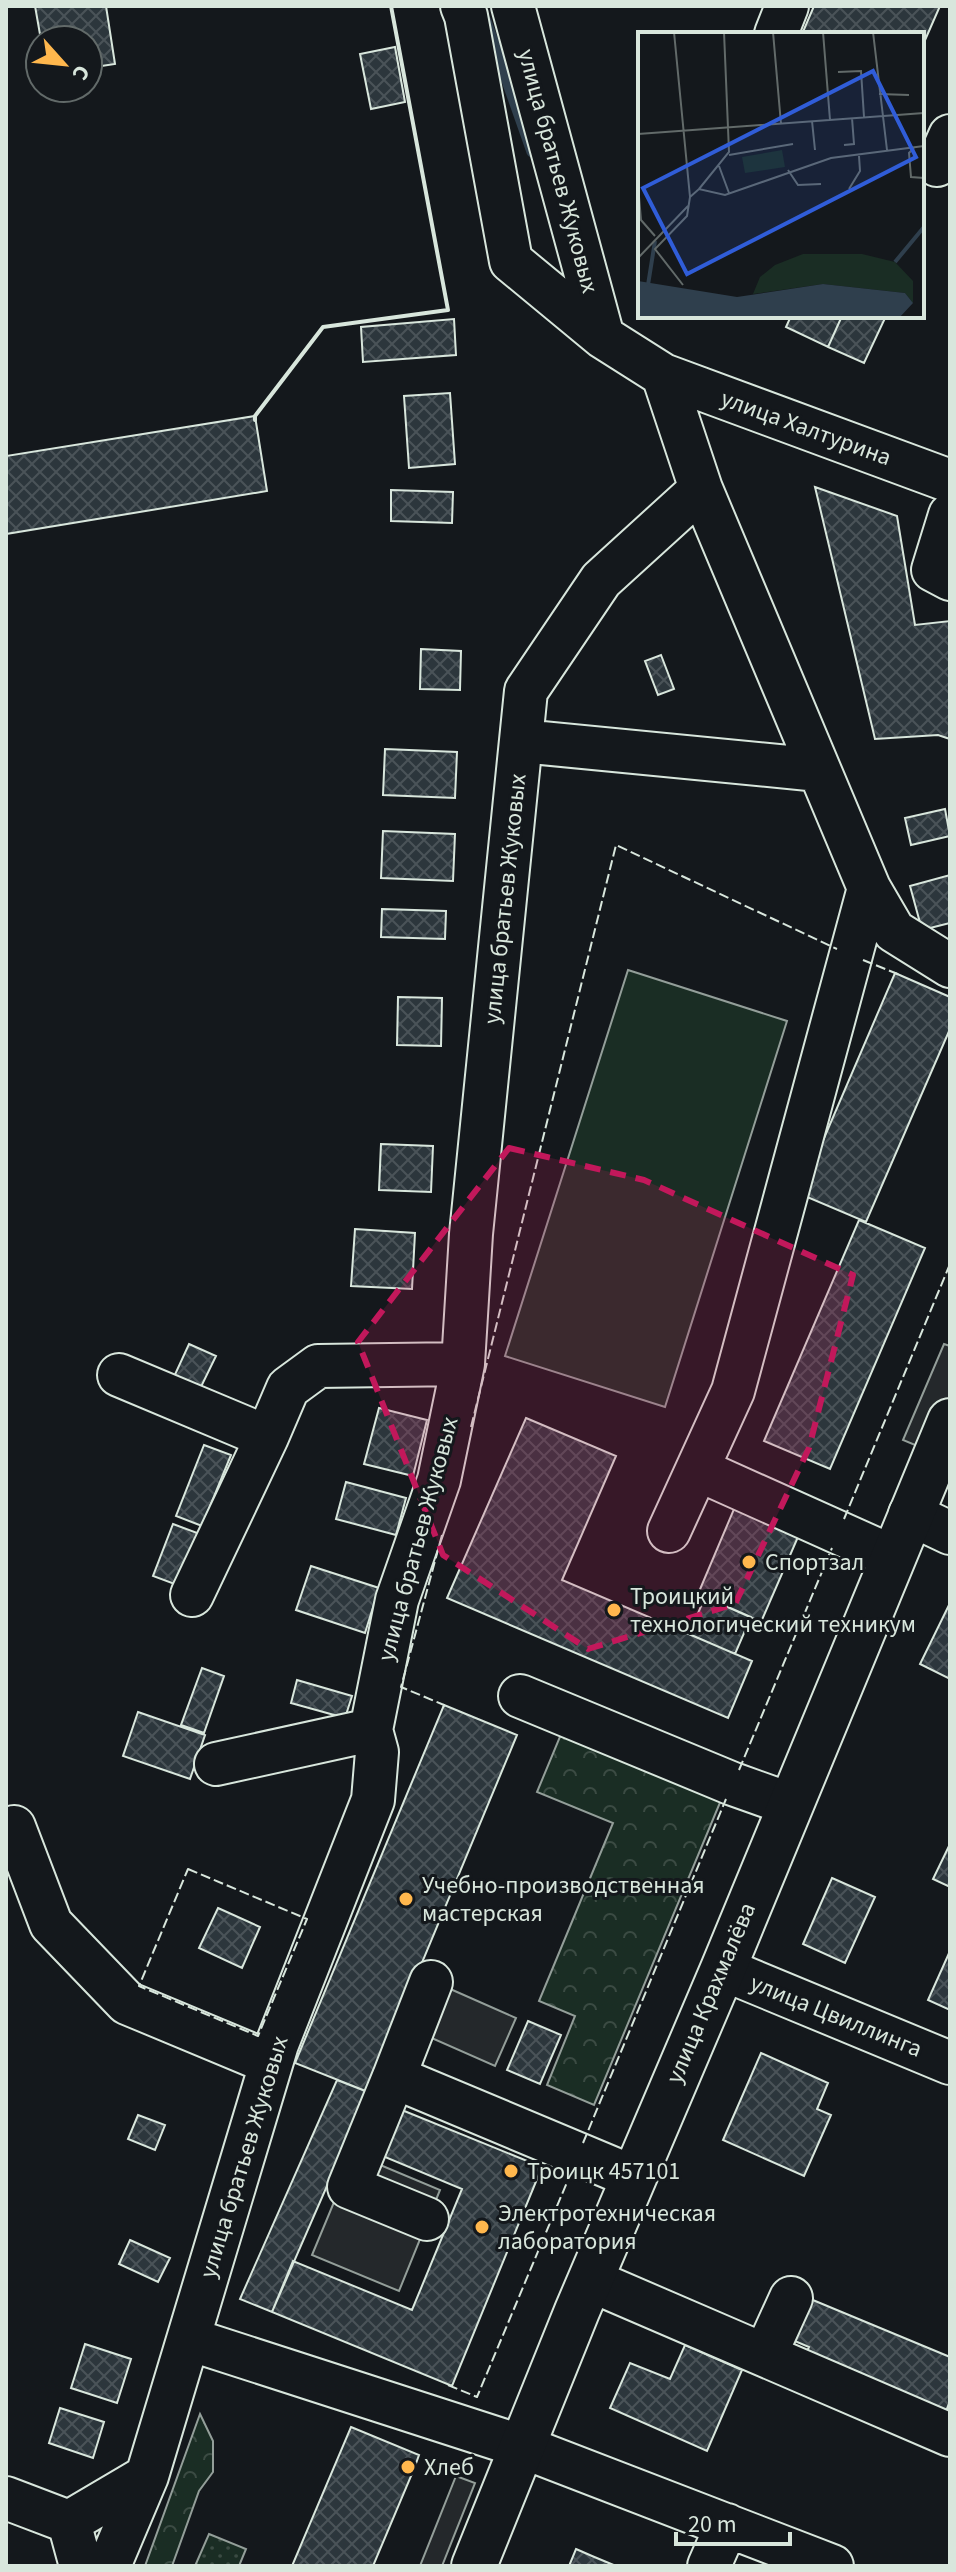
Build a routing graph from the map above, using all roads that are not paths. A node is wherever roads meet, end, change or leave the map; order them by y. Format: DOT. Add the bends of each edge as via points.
graph roads {
  1 [pos="462,6"];
  2 [pos="787,6"];
  3 [pos="515,8"];
  4 [pos="777,32"];
  5 [pos="603,337"];
  6 [pos="663,375"];
  7 [pos="950,481"];
  8 [pos="701,489"];
  9 [pos="950,515"];
  10 [pos="950,579"];
  11 [pos="521,741"];
  12 [pos="819,770"];
  13 [pos="869,888"];
  14 [pos="950,966"];
  15 [pos="463,1364"];
  16 [pos="119,1375"];
  17 [pos="950,1421"];
  18 [pos="267,1437"];
  19 [pos="699,1470"];
  20 [pos="910,1514"];
  21 [pos="669,1531"];
  22 [pos="950,1533"];
  23 [pos="893,1557"];
  24 [pos="192,1595"];
  25 [pos="520,1696"];
  26 [pos="371,1730"];
  27 [pos="216,1764"];
  28 [pos="789,1804"];
  29 [pos="14,1827"];
  30 [pos="723,1969"];
  31 [pos="431,1982"];
  32 [pos="271,2063"];
  33 [pos="950,2063"];
  34 [pos="394,2077"];
  35 [pos="633,2177"];
  36 [pos="427,2219"];
  37 [pos="590,2280"];
  38 [pos="791,2298"];
  39 [pos="189,2339"];
  40 [pos="765,2355"];
  41 [pos="950,2435"];
  42 [pos="523,2447"];
  43 [pos="147,2476"];
  44 [pos="6,2498"];
  45 [pos="69,2522"];
  46 [pos="727,2525"];
  47 [pos="81,2566"];
  48 [pos="109,2566"];
  49 [pos="474,2566"];
  50 [pos="709,2566"];
  51 [pos="832,2566"];
  1 -- 5 [label="street, улица братьев Жуковых" via="511,261"];
  2 -- 4 [label="street"];
  3 -- 5 [label="street, улица братьев Жуковых"];
  5 -- 6 [label="street, улица братьев Жуковых"];
  6 -- 7 [label="street, улица Халтурина"];
  6 -- 8 [label="street"];
  8 -- 11 [label="street, улица братьев Жуковых" via="601,580 526,691"];
  8 -- 12 [label="street"];
  9 -- 10 [label="street" via="933,570"];
  11 -- 12 [label="street"];
  11 -- 15 [label="street, улица братьев Жуковых" via="471,1234"];
  12 -- 13 [label="street"];
  13 -- 14 [label="street" via="894,931"];
  13 -- 19 [label="street" via="733,1391"];
  15 -- 18 [label="street" via="318,1366 288,1388"];
  15 -- 26 [label="street, улица братьев Жуковых" via="439,1480 397,1600"];
  16 -- 18 [label="street"];
  17 -- 20 [label="main road, улица Крахмалёва"];
  18 -- 24 [label="street"];
  19 -- 21 [label="street"];
  19 -- 23 [label="street"];
  20 -- 22 [label="street"];
  20 -- 23 [label="main road, улица Крахмалёва"];
  23 -- 28 [label="main road, улица Крахмалёва"];
  25 -- 28 [label="street"];
  26 -- 27 [label="street"];
  26 -- 32 [label="street, улица братьев Жуковых" via="377,1752 373,1800"];
  28 -- 30 [label="main road, улица Крахмалёва"];
  29 -- 32 [label="street" via="51,1924 127,2003"];
  30 -- 33 [label="street, улица Цвиллинга"];
  30 -- 35 [label="main road, улица Крахмалёва"];
  31 -- 34 [label="street"];
  32 -- 39 [label="street, улица братьев Жуковых"];
  34 -- 35 [label="street"];
  34 -- 36 [label="street" via="349,2187"];
  35 -- 37 [label="main road, улица Крахмалёва"];
  37 -- 40 [label="street"];
  37 -- 42 [label="main road, улица Крахмалёва"];
  38 -- 40 [label="street"];
  39 -- 42 [label="street"];
  39 -- 43 [label="street, улица братьев Жуковых"];
  40 -- 41 [label="street"];
  42 -- 46 [label="street"];
  42 -- 49 [label="main road, улица Крахмалёва"];
  43 -- 45 [label="street"];
  43 -- 48 [label="street, улица братьев Жуковых"];
  44 -- 45 [label="street"];
  45 -- 47 [label="street"];
  46 -- 50 [label="street"];
  46 -- 51 [label="street"];
}
